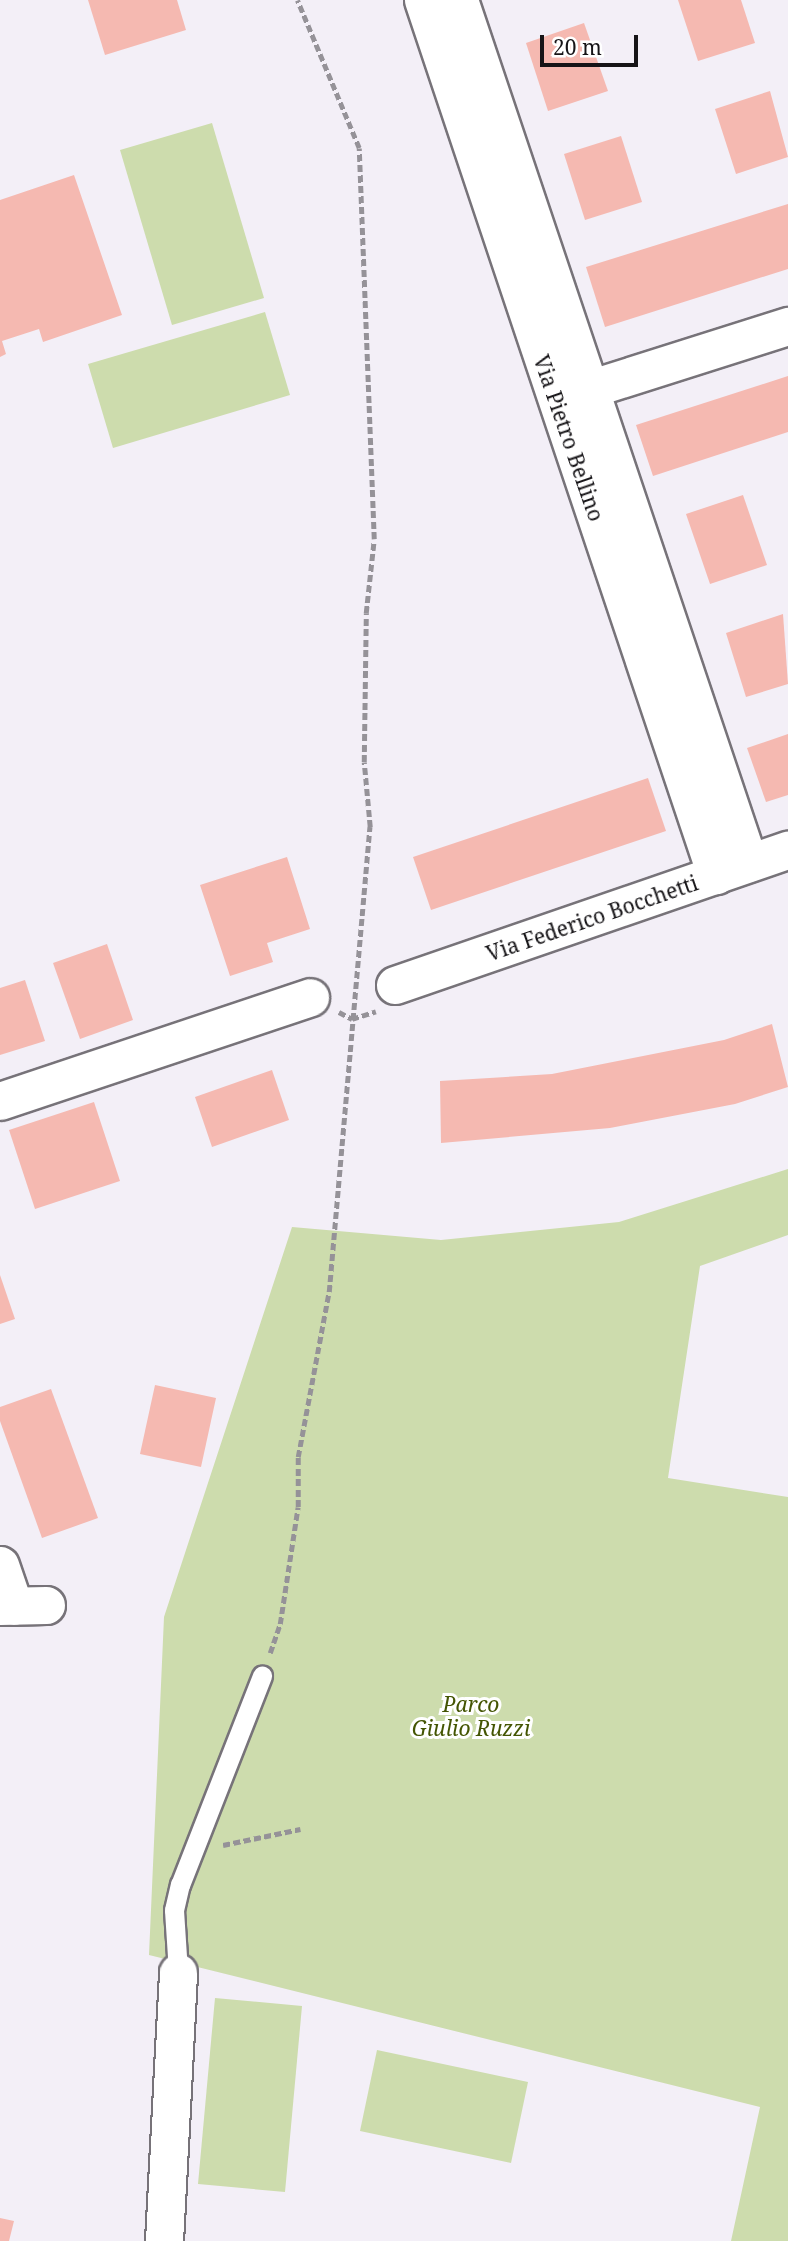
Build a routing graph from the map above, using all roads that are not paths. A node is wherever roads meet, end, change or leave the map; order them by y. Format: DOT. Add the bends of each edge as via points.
graph roads {
  1 [pos="423,0"];
  2 [pos="459,0"];
  3 [pos="788,326"];
  4 [pos="573,395"];
  5 [pos="788,850"];
  6 [pos="733,869"];
  7 [pos="395,985"];
  8 [pos="310,997"];
  9 [pos="0,1101"];
  10 [pos="0,1565"];
  11 [pos="20,1606"];
  12 [pos="262,1676"];
  13 [pos="177,1972"];
  14 [pos="164,2241"];
  1 -- 4 [label="street, Via Pietro Bellino"];
  2 -- 4 [label="street, Via Pietro Bellino"];
  3 -- 4 [label="street"];
  4 -- 6 [label="street, Via Pietro Bellino"];
  5 -- 6 [label="street, Via Federico Bocchetti"];
  6 -- 7 [label="street, Via Federico Bocchetti"];
  8 -- 9 [label="street"];
  10 -- 11 [label="street"];
  12 -- 13 [label="lane" via="174,1910"];
  13 -- 14 [label="street"];
}
